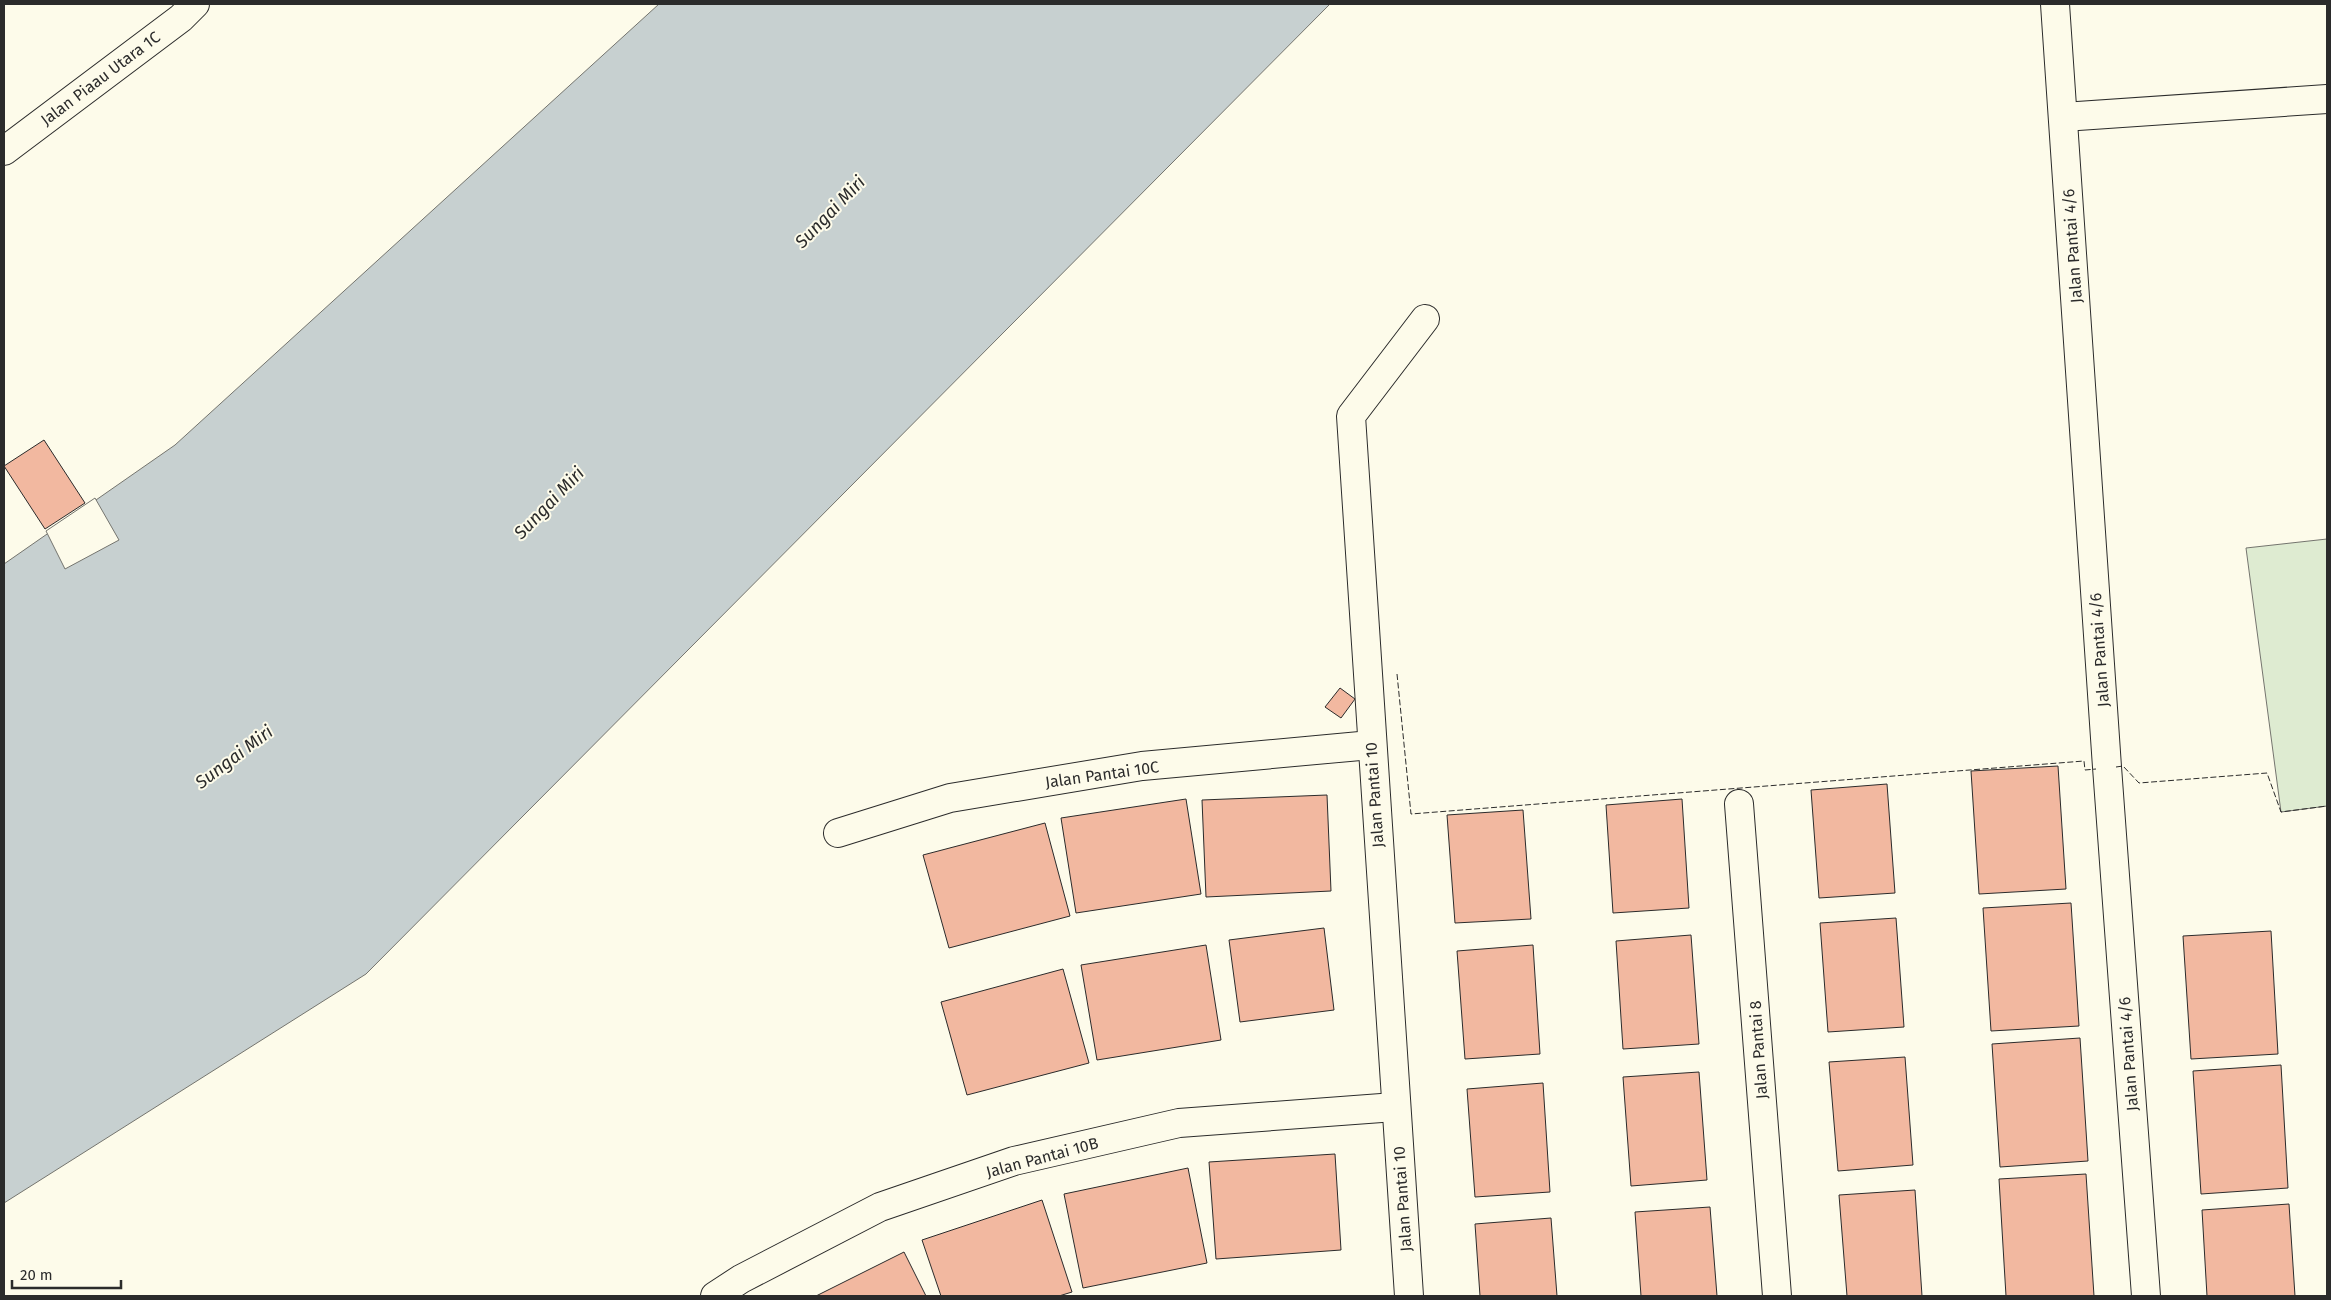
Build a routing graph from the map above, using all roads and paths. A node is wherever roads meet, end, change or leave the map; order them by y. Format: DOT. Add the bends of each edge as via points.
graph roads {
  1 [pos="194,4"];
  2 [pos="2055,4"];
  3 [pos="2327,99"];
  4 [pos="2063,117"];
  5 [pos="4,151"];
  6 [pos="1425,319"];
  7 [pos="1371,745"];
  8 [pos="1739,804"];
  9 [pos="838,832"];
  10 [pos="1395,1107"];
  11 [pos="715,1296"];
  12 [pos="1409,1296"];
  13 [pos="1777,1296"];
  14 [pos="2146,1296"];
  1 -- 5 [label="street, Jalan Piaau Utara 1C" via="181,18"];
  2 -- 4 [label="street, Jalan Pantai 4/6"];
  3 -- 4 [label="street"];
  4 -- 14 [label="street, Jalan Pantai 4/6"];
  6 -- 7 [label="street, Jalan Pantai 10" via="1351,416"];
  7 -- 9 [label="street, Jalan Pantai 10C" via="1142,766 950,798"];
  7 -- 10 [label="street, Jalan Pantai 10"];
  8 -- 13 [label="street, Jalan Pantai 8"];
  10 -- 11 [label="street, Jalan Pantai 10B" via="1179,1123 1014,1161 880,1207 741,1279"];
  10 -- 12 [label="street, Jalan Pantai 10"];
}
